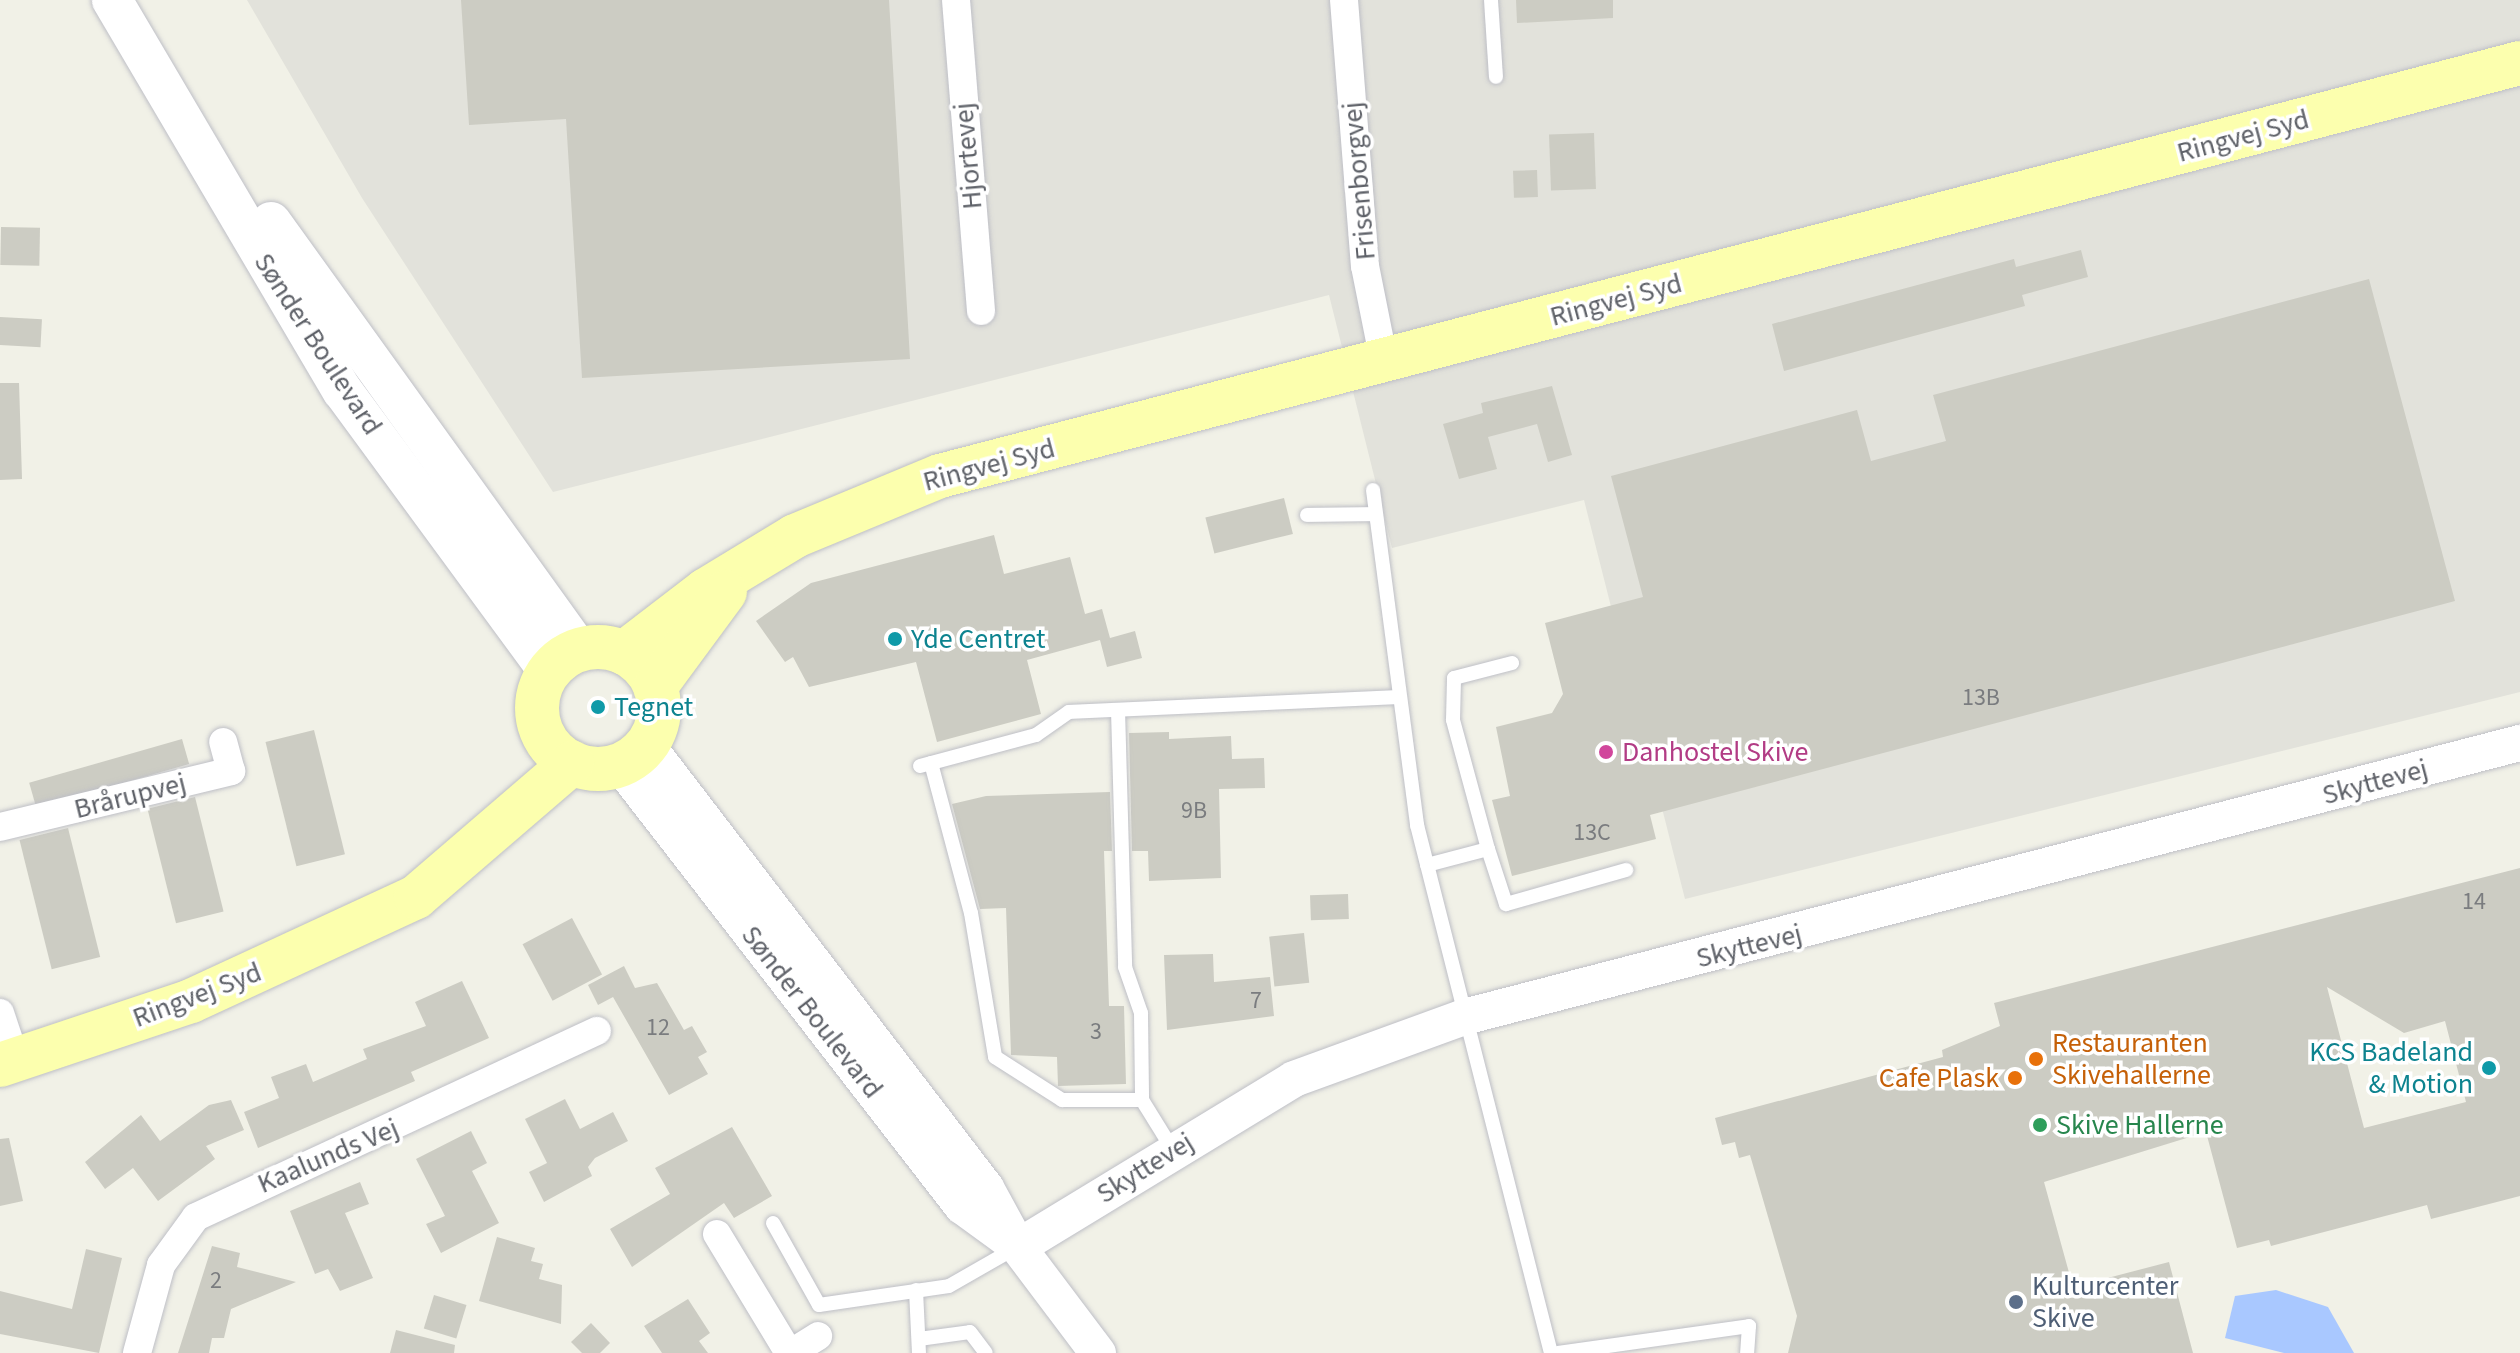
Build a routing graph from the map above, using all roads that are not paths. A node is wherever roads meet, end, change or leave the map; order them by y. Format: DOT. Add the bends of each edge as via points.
graph roads {
  1 [pos="112,0"];
  2 [pos="142,0"];
  3 [pos="956,0"];
  4 [pos="1344,0"];
  5 [pos="1491,0"];
  6 [pos="2520,63"];
  7 [pos="1496,77"];
  8 [pos="981,311"];
  9 [pos="1384,361"];
  10 [pos="1373,490"];
  11 [pos="1375,514"];
  12 [pos="1307,515"];
  13 [pos="730,581"];
  14 [pos="624,653"];
  15 [pos="564,661"];
  16 [pos="1512,663"];
  17 [pos="655,687"];
  18 [pos="1398,697"];
  19 [pos="1118,710"];
  20 [pos="223,742"];
  21 [pos="2520,743"];
  22 [pos="560,753"];
  23 [pos="633,754"];
  24 [pos="0,827"];
  25 [pos="1488,849"];
  26 [pos="1427,865"];
  27 [pos="1626,870"];
  28 [pos="0,1013"];
  29 [pos="1464,1017"];
  30 [pos="597,1031"];
  31 [pos="8,1063"];
  32 [pos="1142,1100"];
  33 [pos="1173,1150"];
  34 [pos="773,1223"];
  35 [pos="717,1234"];
  36 [pos="1018,1247"];
  37 [pos="916,1290"];
  38 [pos="818,1336"];
  39 [pos="919,1346"];
  40 [pos="137,1353"];
  41 [pos="790,1353"];
  42 [pos="986,1353"];
  43 [pos="1098,1353"];
  44 [pos="1551,1353"];
  45 [pos="1558,1353"];
  46 [pos="1747,1353"];
  1 -- 15 [label="main road, Sønder Boulevard" via="342,390"];
  2 -- 15 [label="main road, Sønder Boulevard" via="218,142"];
  3 -- 8 [label="street, Hjortevej"];
  4 -- 9 [label="street, Frisenborgvej" via="1365,266"];
  5 -- 7 [label="lane"];
  6 -- 9 [label="main road, Ringvej Syd"];
  9 -- 13 [label="main road, Ringvej Syd" via="940,476 795,536"];
  10 -- 11 [label="lane"];
  11 -- 12 [label="lane"];
  11 -- 18 [label="lane"];
  13 -- 14 [label="main road, Ringvej Syd" via="706,590"];
  13 -- 17 [label="main road, Ringvej Syd"];
  14 -- 15 [label="main road"];
  14 -- 17 [label="main road"];
  15 -- 22 [label="main road" via="537,707"];
  16 -- 25 [label="lane" via="1454,678 1453,720"];
  17 -- 23 [label="main road" via="658,717"];
  18 -- 19 [label="lane"];
  18 -- 26 [label="lane"];
  19 -- 32 [label="lane" via="1125,967 1141,1013"];
  19 -- 32 [label="lane" via="1069,712 1036,735 925,764 971,913 995,1057 1062,1100"];
  20 -- 24 [label="street, Brårupvej" via="231,771"];
  21 -- 29 [label="street, Skyttevej"];
  22 -- 23 [label="main road"];
  22 -- 31 [label="main road, Ringvej Syd" via="387,908 191,1001"];
  23 -- 36 [label="street, Sønder Boulevard" via="986,1188"];
  25 -- 26 [label="lane"];
  25 -- 27 [label="lane" via="1506,904"];
  26 -- 29 [label="lane"];
  28 -- 31 [label="street"];
  29 -- 33 [label="street, Skyttevej" via="1294,1079"];
  29 -- 44 [label="lane"];
  30 -- 40 [label="street, Kaalunds Vej" via="196,1217 161,1265"];
  32 -- 33 [label="lane"];
  33 -- 36 [label="street, Skyttevej"];
  34 -- 37 [label="lane" via="819,1305"];
  35 -- 41 [label="street"];
  36 -- 37 [label="lane" via="949,1286"];
  36 -- 43 [label="street, Sønder Boulevard"];
  37 -- 39 [label="lane"];
  38 -- 41 [label="street"];
  39 -- 42 [label="lane" via="970,1332"];
  45 -- 46 [label="lane" via="1749,1326"];
}
